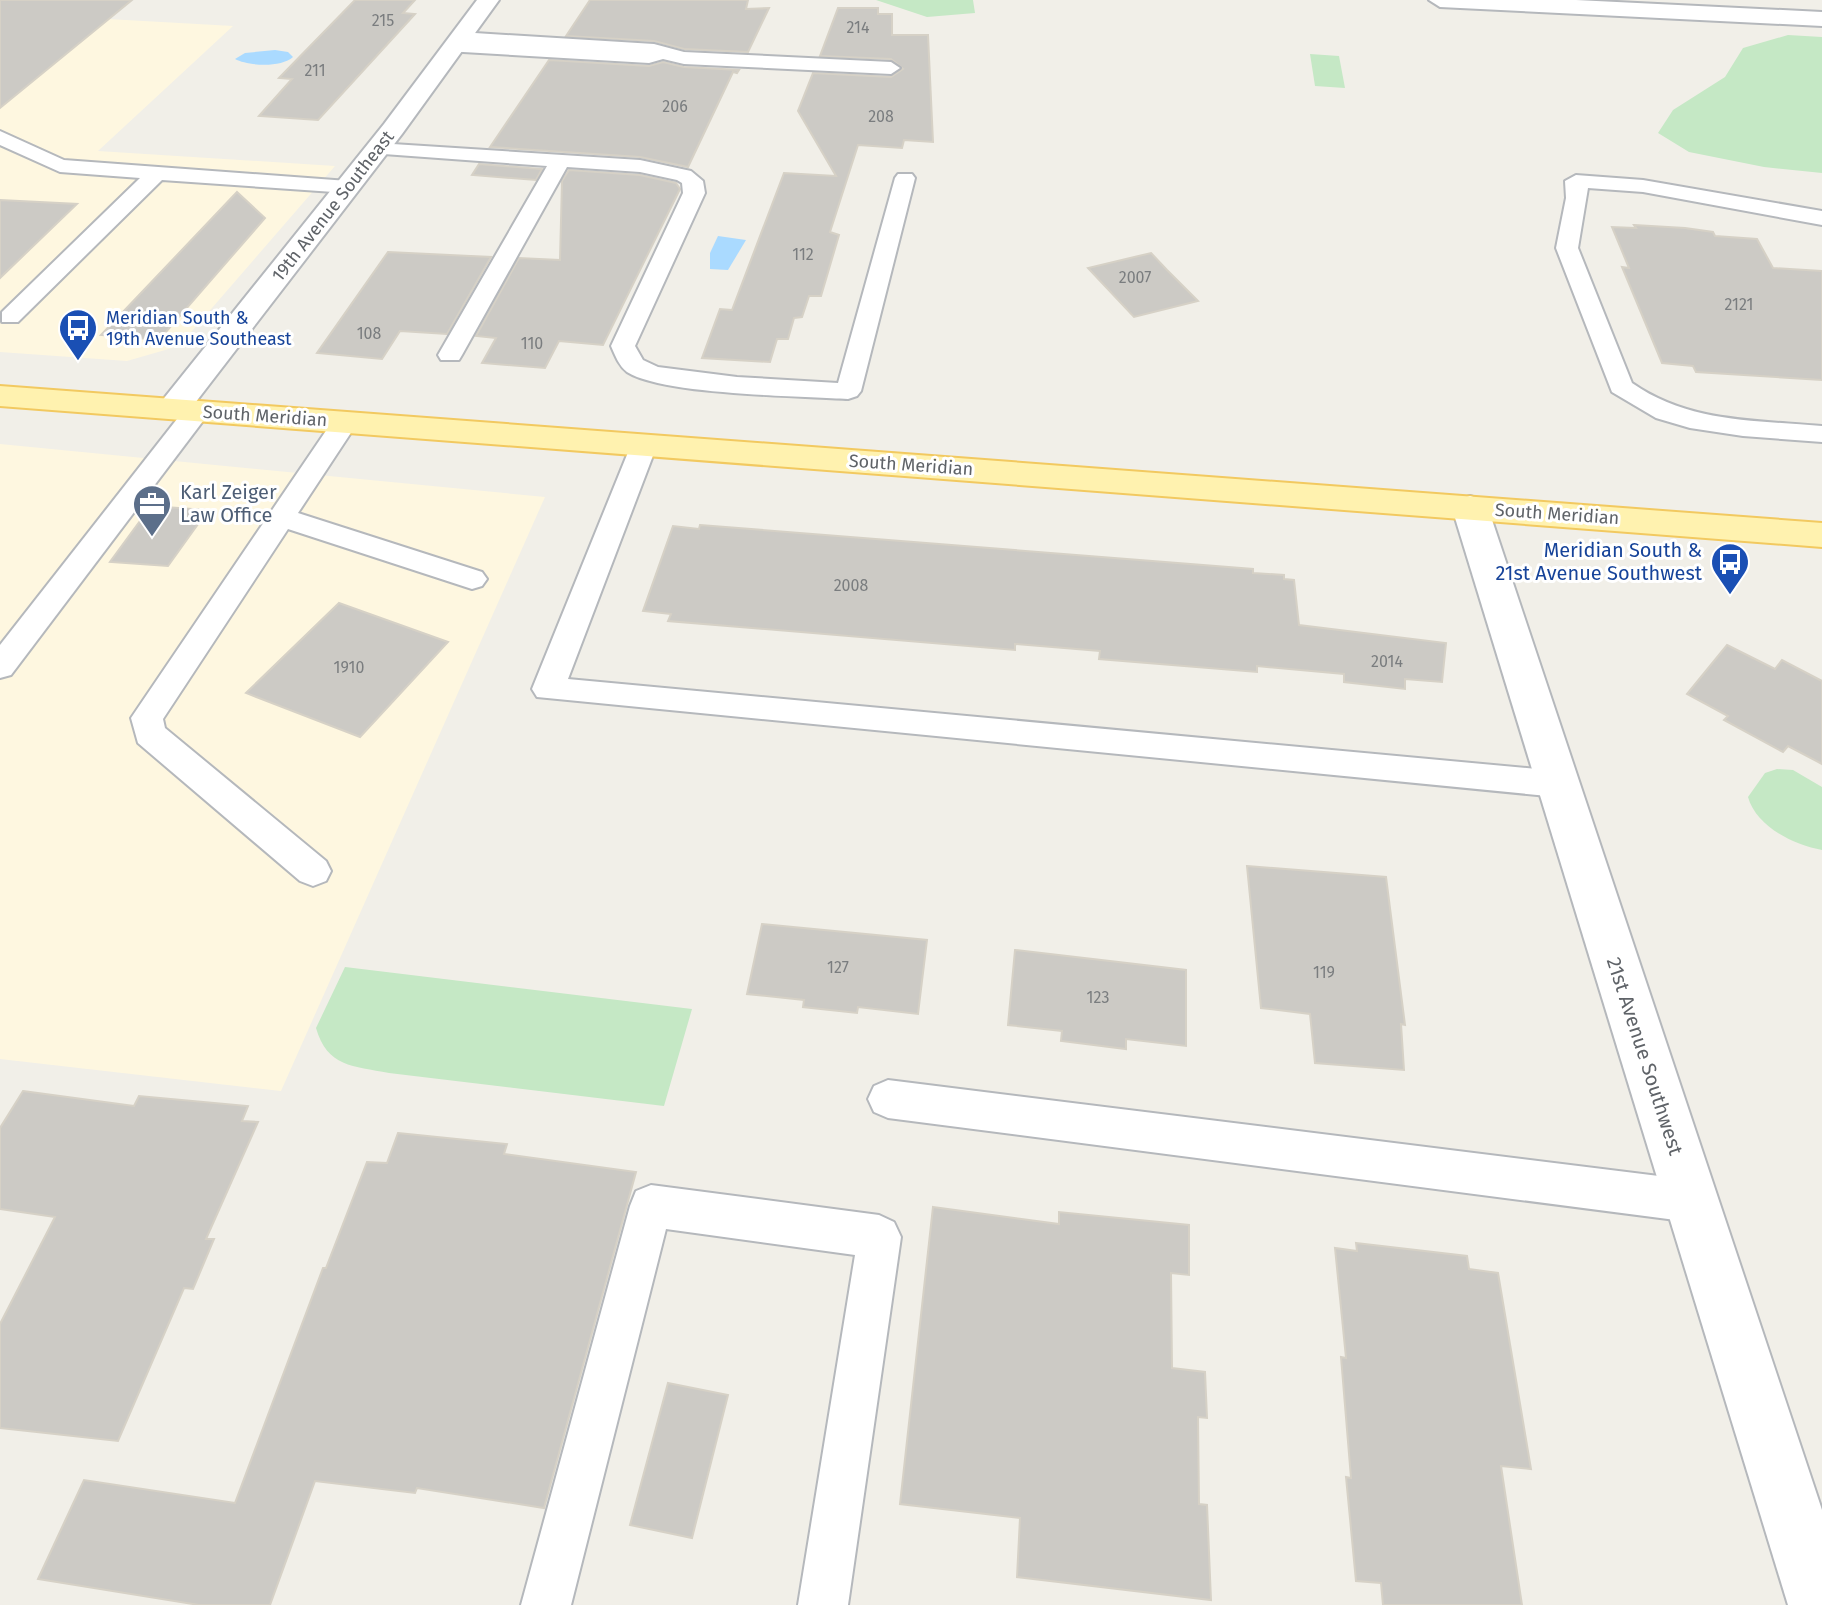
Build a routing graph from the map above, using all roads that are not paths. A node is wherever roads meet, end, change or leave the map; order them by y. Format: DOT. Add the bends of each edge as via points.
graph roads {
  1 [pos="488,0"];
  2 [pos="1440,0"];
  3 [pos="1640,5"];
  4 [pos="1822,19"];
  5 [pos="455,42"];
  6 [pos="891,68"];
  7 [pos="0,137"];
  8 [pos="377,149"];
  9 [pos="560,161"];
  10 [pos="157,173"];
  11 [pos="905,178"];
  12 [pos="348,187"];
  13 [pos="1822,218"];
  14 [pos="10,317"];
  15 [pos="450,355"];
  16 [pos="0,396"];
  17 [pos="185,410"];
  18 [pos="345,422"];
  19 [pos="1822,434"];
  20 [pos="644,445"];
  21 [pos="1470,508"];
  22 [pos="281,517"];
  23 [pos="1822,535"];
  24 [pos="472,579"];
  25 [pos="0,667"];
  26 [pos="1558,784"];
  27 [pos="313,871"];
  28 [pos="888,1099"];
  29 [pos="1691,1201"];
  30 [pos="546,1605"];
  31 [pos="823,1605"];
  32 [pos="1821,1605"];
  1 -- 5 [label="street, 19th Avenue Southeast"];
  2 -- 3 [label="street"];
  3 -- 4 [label="street"];
  5 -- 6 [label="lane"];
  5 -- 8 [label="street, 19th Avenue Southeast"];
  7 -- 10 [label="lane" via="60,166"];
  8 -- 9 [label="lane"];
  8 -- 12 [label="street, 19th Avenue Southeast"];
  9 -- 11 [label="lane" via="663,169 692,181 690,205 623,346 637,368 675,378 848,391"];
  9 -- 15 [label="lane"];
  10 -- 12 [label="lane"];
  10 -- 14 [label="lane"];
  12 -- 17 [label="street, 19th Avenue Southeast"];
  13 -- 19 [label="lane" via="1643,186 1576,181 1579,194 1566,233 1567,248 1621,387 1638,402 1692,421"];
  16 -- 17 [label="main road, South Meridian"];
  17 -- 18 [label="main road, South Meridian"];
  17 -- 25 [label="lane"];
  18 -- 20 [label="main road, South Meridian"];
  18 -- 22 [label="lane"];
  20 -- 21 [label="main road, South Meridian"];
  20 -- 26 [label="lane" via="548,689"];
  21 -- 23 [label="main road, South Meridian"];
  21 -- 26 [label="street, 21st Avenue Southwest"];
  22 -- 24 [label="lane"];
  22 -- 27 [label="lane" via="147,718 150,734"];
  26 -- 29 [label="street, 21st Avenue Southwest"];
  28 -- 29 [label="lane"];
  29 -- 32 [label="street, 21st Avenue Southwest"];
  30 -- 31 [label="lane" via="651,1206 879,1237"];
}
